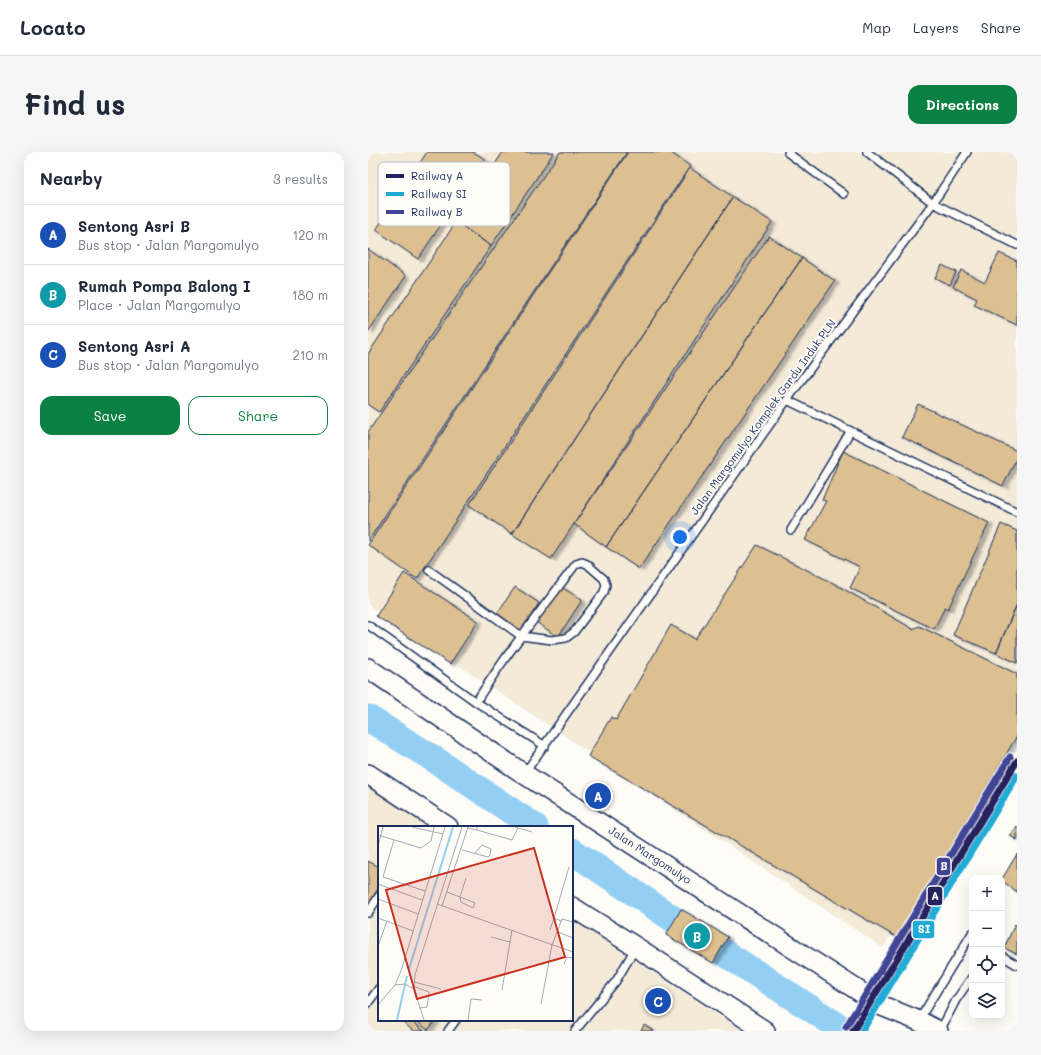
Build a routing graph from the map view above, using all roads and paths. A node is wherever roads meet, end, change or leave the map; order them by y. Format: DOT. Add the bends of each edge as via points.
graph roads {
  1 [pos="788,152"];
  2 [pos="967,152"];
  3 [pos="870,153"];
  4 [pos="844,194"];
  5 [pos="933,203"];
  6 [pos="1017,245"];
  7 [pos="787,400"];
  8 [pos="850,432"];
  9 [pos="1017,512"];
  10 [pos="791,530"];
  11 [pos="429,570"];
  12 [pos="368,625"];
  13 [pos="521,636"];
  14 [pos="368,668"];
  15 [pos="476,702"];
  16 [pos="545,746"];
  17 [pos="368,774"];
  18 [pos="524,774"];
  19 [pos="437,822"];
  20 [pos="378,897"];
  21 [pos="573,908"];
  22 [pos="368,912"];
  23 [pos="969,938"];
  24 [pos="636,947"];
  25 [pos="1005,958"];
  26 [pos="1017,965"];
  27 [pos="969,981"];
  28 [pos="378,989"];
  29 [pos="368,1003"];
  30 [pos="455,1021"];
  31 [pos="918,1021"];
  32 [pos="448,1031"];
  33 [pos="575,1031"];
  34 [pos="765,1031"];
  35 [pos="939,1031"];
  1 -- 4 [label="lane"];
  2 -- 5 [label="lane, Jalan Margomulyo Komplek Gardu Induk PLN"];
  3 -- 5 [label="lane"];
  5 -- 6 [label="lane"];
  5 -- 7 [label="lane, Jalan Margomulyo Komplek Gardu Induk PLN"];
  7 -- 8 [label="lane"];
  7 -- 16 [label="lane, Jalan Margomulyo Komplek Gardu Induk PLN"];
  8 -- 9 [label="lane"];
  8 -- 10 [label="lane"];
  11 -- 13 [label="lane"];
  12 -- 15 [label="lane"];
  13 -- 13 [label="lane" via="576,564 588,564 604,579 604,592 574,632 566,638 552,640"];
  13 -- 15 [label="lane"];
  14 -- 18 [label="main road, Jalan Margomulyo"];
  15 -- 16 [label="lane"];
  16 -- 18 [label="lane, Jalan Margomulyo Komplek Gardu Induk PLN"];
  17 -- 19 [label="main road"];
  18 -- 31 [label="main road, Jalan Margomulyo" via="882,1006"];
  20 -- 22 [label="lane"];
  21 -- 24 [label="main road"];
  23 -- 31 [label="lane"];
  24 -- 33 [label="lane" via="616,981"];
  24 -- 34 [label="main road"];
  25 -- 26 [label="lane"];
  27 -- 35 [label="lane"];
  28 -- 29 [label="lane"];
  30 -- 32 [label="lane"];
  31 -- 35 [label="main road, Jalan Margomulyo"];
}
